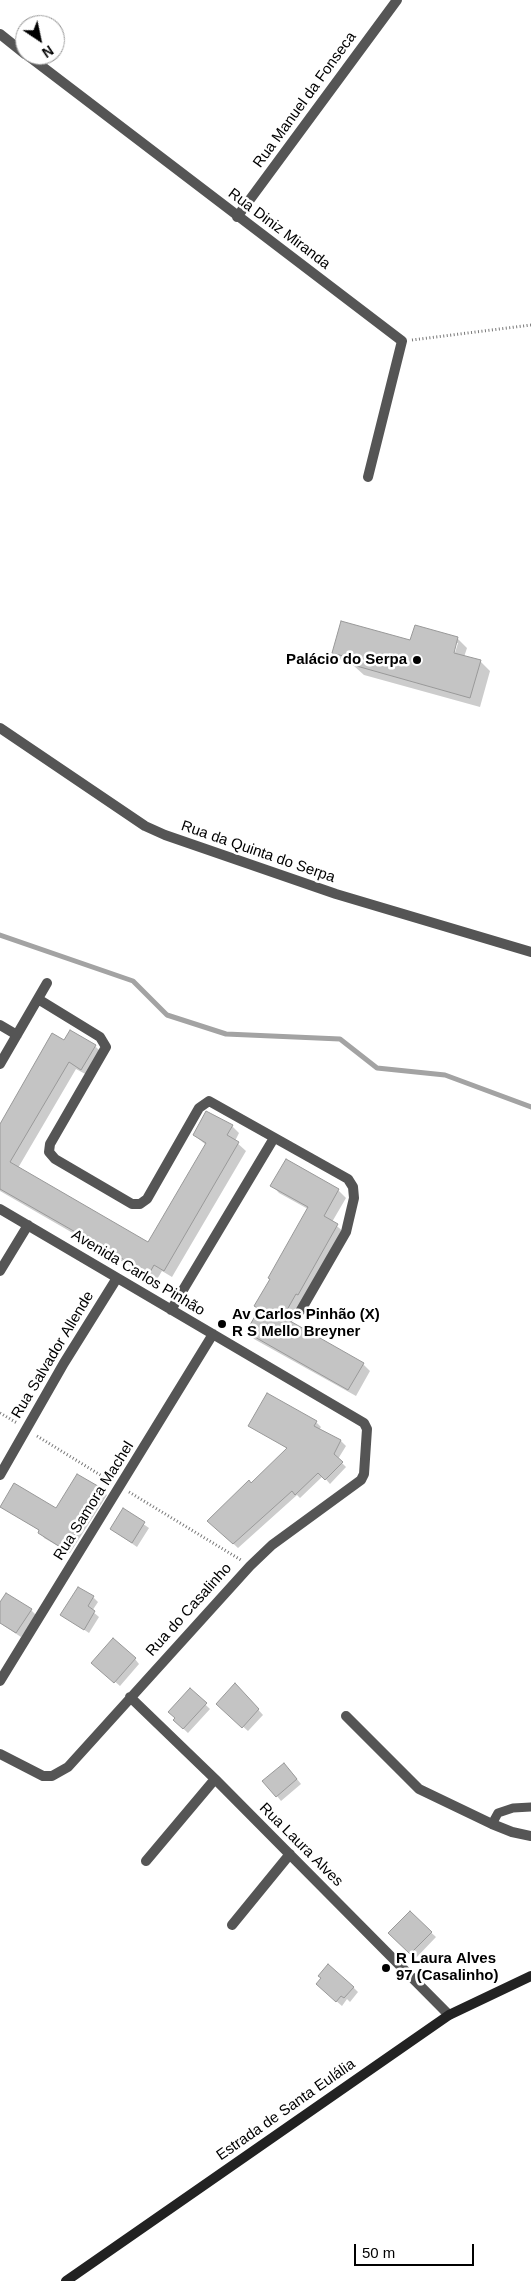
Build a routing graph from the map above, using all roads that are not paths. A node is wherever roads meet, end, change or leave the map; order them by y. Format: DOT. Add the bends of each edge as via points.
graph roads {
  1 [pos="397,0"];
  2 [pos="0,34"];
  3 [pos="15,46"];
  4 [pos="40,65"];
  5 [pos="237,217"];
  6 [pos="368,477"];
  7 [pos="0,728"];
  8 [pos="531,952"];
  9 [pos="47,983"];
  10 [pos="38,999"];
  11 [pos="0,1025"];
  12 [pos="17,1035"];
  13 [pos="0,1064"];
  14 [pos="274,1138"];
  15 [pos="0,1209"];
  16 [pos="28,1226"];
  17 [pos="0,1271"];
  18 [pos="117,1278"];
  19 [pos="171,1310"];
  20 [pos="301,1310"];
  21 [pos="213,1334"];
  22 [pos="364,1423"];
  23 [pos="0,1475"];
  24 [pos="0,1682"];
  25 [pos="130,1697"];
  26 [pos="346,1716"];
  27 [pos="0,1754"];
  28 [pos="215,1779"];
  29 [pos="531,1807"];
  30 [pos="492,1824"];
  31 [pos="531,1836"];
  32 [pos="290,1854"];
  33 [pos="146,1861"];
  34 [pos="232,1925"];
  35 [pos="531,1976"];
  36 [pos="449,2015"];
  37 [pos="66,2281"];
  1 -- 5 [label="street, Rua Manuel da Fonseca"];
  2 -- 3 [label="street, Rua Diniz Miranda"];
  4 -- 5 [label="street, Rua Diniz Miranda"];
  5 -- 6 [label="street, Rua Diniz Miranda" via="402,341"];
  7 -- 8 [label="street, Rua da Quinta do Serpa" via="145,826 165,835 336,894"];
  9 -- 10 [label="street"];
  10 -- 12 [label="street"];
  10 -- 14 [label="street" via="100,1036 106,1047 50,1144 54,1159 136,1205 147,1199 205,1102 213,1102"];
  11 -- 12 [label="street"];
  12 -- 13 [label="street"];
  14 -- 19 [label="street"];
  14 -- 20 [label="street" via="348,1179 354,1192 346,1232"];
  15 -- 16 [label="street, Avenida Carlos Pinhão"];
  16 -- 17 [label="street"];
  16 -- 18 [label="street, Avenida Carlos Pinhão"];
  18 -- 19 [label="street, Avenida Carlos Pinhão"];
  18 -- 23 [label="street, Rua Salvador Allende"];
  19 -- 21 [label="street, Avenida Carlos Pinhão"];
  21 -- 22 [label="street, Avenida Carlos Pinhão"];
  21 -- 24 [label="street, Rua Samora Machel"];
  22 -- 25 [label="street, Rua do Casalinho" via="367,1429 361,1480 272,1545"];
  25 -- 27 [label="street, Rua do Casalinho" via="60,1773 43,1776"];
  25 -- 28 [label="street, Rua Laura Alves"];
  26 -- 30 [label="street" via="419,1790"];
  28 -- 32 [label="street, Rua Laura Alves"];
  28 -- 33 [label="street"];
  29 -- 30 [label="lane" via="498,1813"];
  30 -- 31 [label="street"];
  32 -- 34 [label="street"];
  32 -- 36 [label="street, Rua Laura Alves"];
  35 -- 36 [label="street, Estrada de Santa Eulália"];
  36 -- 37 [label="street, Estrada de Santa Eulália"];
}
